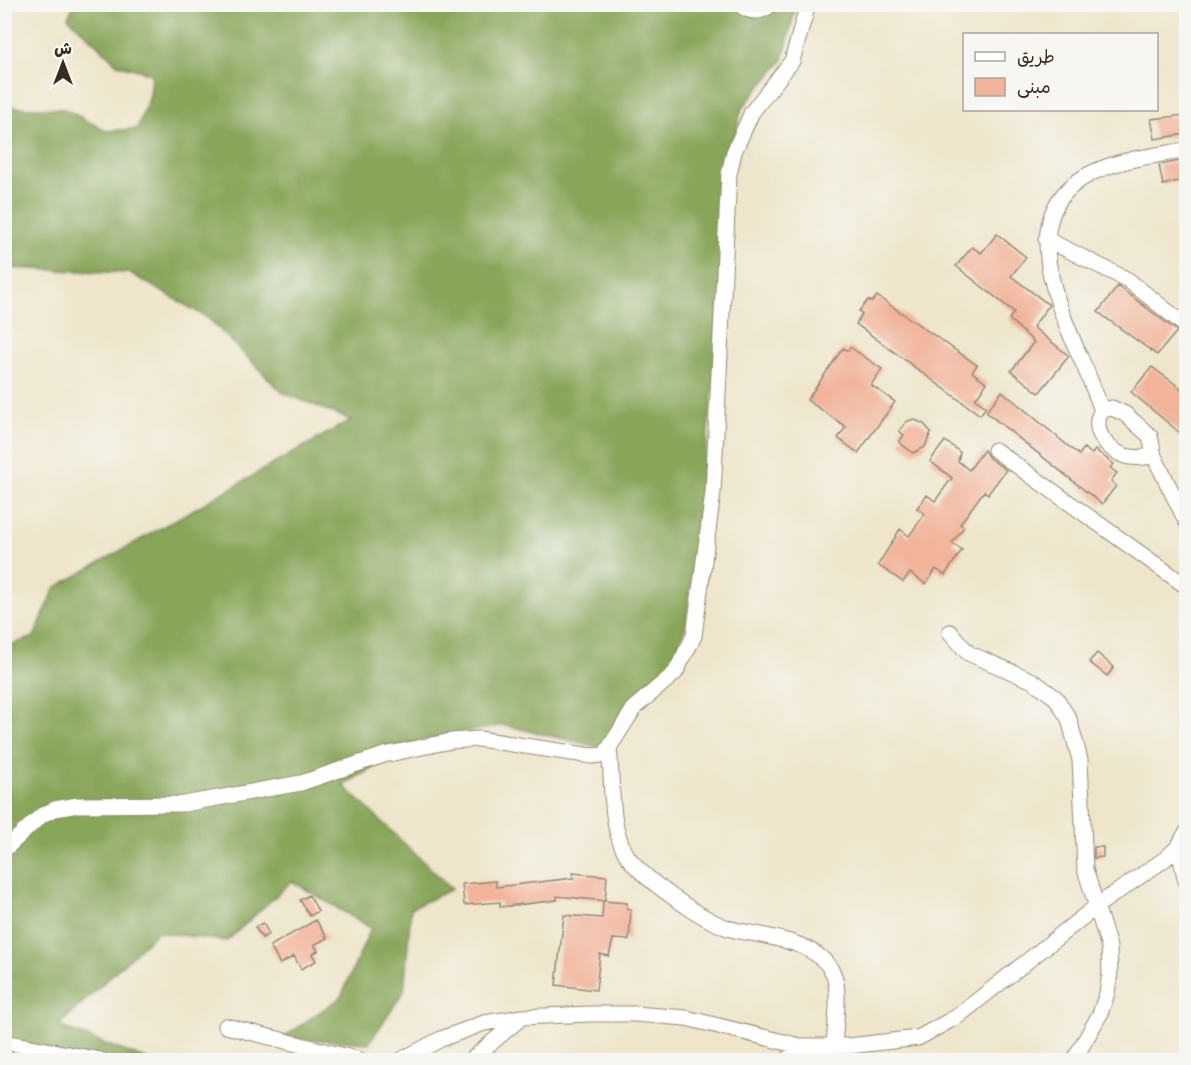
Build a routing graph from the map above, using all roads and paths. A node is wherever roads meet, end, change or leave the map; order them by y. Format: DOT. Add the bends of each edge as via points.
graph roads {
  1 [pos="740,4"];
  2 [pos="772,4"];
  3 [pos="808,4"];
  4 [pos="1186,150"];
  5 [pos="1046,239"];
  6 [pos="1186,326"];
  7 [pos="1102,410"];
  8 [pos="995,450"];
  9 [pos="1154,456"];
  10 [pos="1186,521"];
  11 [pos="1186,586"];
  12 [pos="950,632"];
  13 [pos="609,749"];
  14 [pos="1186,833"];
  15 [pos="1178,847"];
  16 [pos="4,850"];
  17 [pos="1186,881"];
  18 [pos="1098,905"];
  19 [pos="522,1017"];
  20 [pos="226,1026"];
  21 [pos="4,1042"];
  22 [pos="800,1046"];
  23 [pos="834,1046"];
  24 [pos="39,1054"];
  25 [pos="100,1060"];
  26 [pos="360,1060"];
  27 [pos="401,1060"];
  28 [pos="471,1060"];
  29 [pos="788,1060"];
  30 [pos="1074,1060"];
  1 -- 2 [label="street" via="753,11 765,10"];
  3 -- 13 [label="street" via="792,61 752,112 732,161 713,492 694,636 675,673 634,707"];
  4 -- 5 [label="street" via="1117,163 1084,177 1059,203"];
  5 -- 6 [label="street" via="1128,280"];
  5 -- 7 [label="street" via="1050,279 1059,309"];
  7 -- 9 [label="street" via="1116,410 1136,422 1150,436"];
  7 -- 9 [label="street" via="1098,423 1103,441 1126,456"];
  8 -- 11 [label="street"];
  9 -- 10 [label="street"];
  12 -- 18 [label="street" via="968,653 1033,681 1056,698 1069,719 1080,760 1085,869"];
  13 -- 16 [label="street" via="605,754 592,756 479,739 451,741 384,755 301,783 184,804 78,805 54,809"];
  13 -- 23 [label="street" via="619,839 626,854 638,868 702,917 731,928 782,938 823,960 833,973 836,986"];
  14 -- 15 [label="street"];
  15 -- 17 [label="street"];
  15 -- 18 [label="street"];
  18 -- 23 [label="street" via="934,1032 896,1042"];
  18 -- 30 [label="street" via="1109,947 1107,993"];
  19 -- 22 [label="street" via="635,1014 686,1018"];
  19 -- 27 [label="street" via="484,1023"];
  19 -- 28 [label="street"];
  20 -- 26 [label="street"];
  21 -- 24 [label="street"];
  22 -- 23 [label="street"];
  22 -- 29 [label="street"];
  24 -- 25 [label="street"];
}
